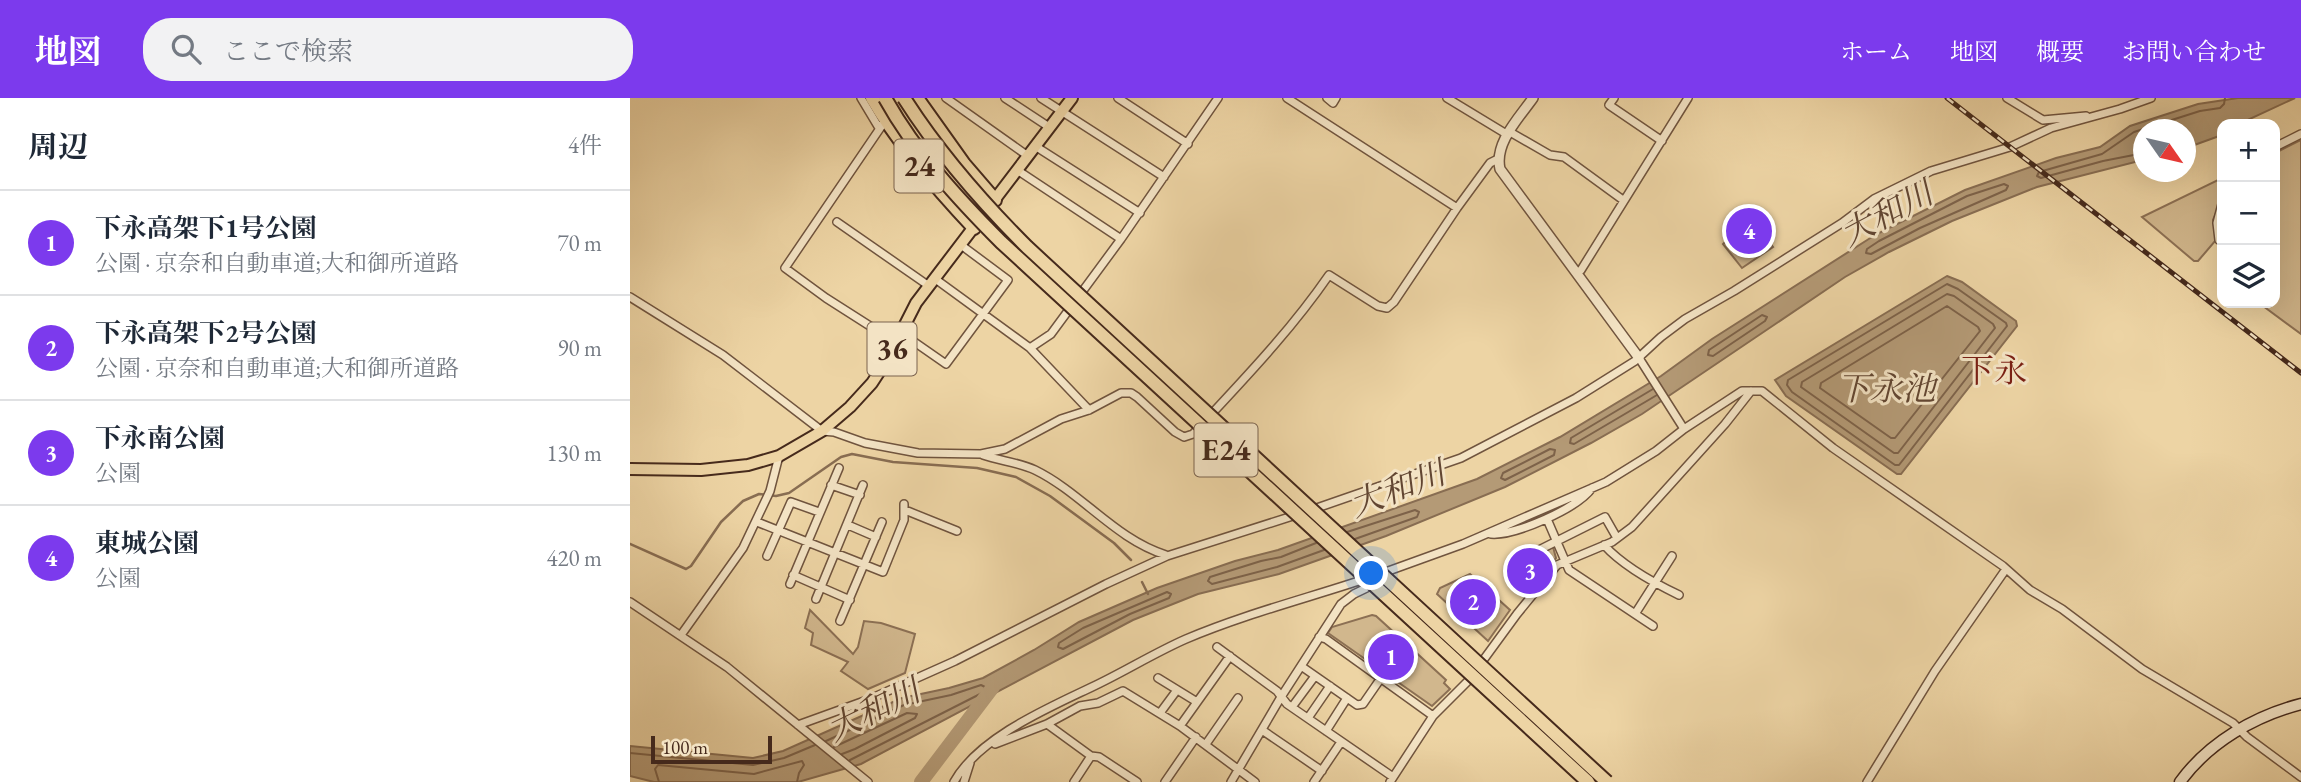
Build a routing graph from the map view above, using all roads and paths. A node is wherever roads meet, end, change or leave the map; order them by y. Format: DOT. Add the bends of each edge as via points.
graph roads {
  1 [pos="861,98"];
  2 [pos="872,98"];
  3 [pos="885,98"];
  4 [pos="904,98"];
  5 [pos="917,98"];
  6 [pos="946,98"];
  7 [pos="1005,98"];
  8 [pos="1041,98"];
  9 [pos="1072,98"];
  10 [pos="1118,98"];
  11 [pos="1218,98"];
  12 [pos="1287,98"];
  13 [pos="1327,98"];
  14 [pos="1336,98"];
  15 [pos="1447,98"];
  16 [pos="1533,98"];
  17 [pos="1614,98"];
  18 [pos="1688,98"];
  19 [pos="2007,98"];
  20 [pos="2151,98"];
  21 [pos="1062,111"];
  22 [pos="2090,117"];
  23 [pos="882,124"];
  24 [pos="1049,127"];
  25 [pos="1509,134"];
  26 [pos="2301,134"];
  27 [pos="1662,141"];
  28 [pos="1188,144"];
  29 [pos="2280,144"];
  30 [pos="1035,146"];
  31 [pos="1028,156"];
  32 [pos="1498,159"];
  33 [pos="1017,170"];
  34 [pos="1164,177"];
  35 [pos="995,200"];
  36 [pos="1623,200"];
  37 [pos="1457,208"];
  38 [pos="1140,212"];
  39 [pos="836,222"];
  40 [pos="974,228"];
  41 [pos="1121,239"];
  42 [pos="961,245"];
  43 [pos="1576,273"];
  44 [pos="931,282"];
  45 [pos="630,297"];
  46 [pos="985,315"];
  47 [pos="898,337"];
  48 [pos="1030,348"];
  49 [pos="1640,360"];
  50 [pos="1751,391"];
  51 [pos="1089,410"];
  52 [pos="1682,427"];
  53 [pos="822,431"];
  54 [pos="981,454"];
  55 [pos="779,456"];
  56 [pos="839,468"];
  57 [pos="630,469"];
  58 [pos="831,485"];
  59 [pos="863,485"];
  60 [pos="1592,487"];
  61 [pos="860,495"];
  62 [pos="819,512"];
  63 [pos="1547,519"];
  64 [pos="757,522"];
  65 [pos="882,522"];
  66 [pos="848,524"];
  67 [pos="778,531"];
  68 [pos="957,531"];
  69 [pos="1488,533"];
  70 [pos="876,537"];
  71 [pos="1617,538"];
  72 [pos="1556,541"];
  73 [pos="807,542"];
  74 [pos="1604,545"];
  75 [pos="836,555"];
  76 [pos="767,556"];
  77 [pos="1167,556"];
  78 [pos="1672,556"];
  79 [pos="1565,561"];
  80 [pos="1513,563"];
  81 [pos="864,565"];
  82 [pos="1397,569"];
  83 [pos="2006,569"];
  84 [pos="793,575"];
  85 [pos="1656,582"];
  86 [pos="790,584"];
  87 [pos="822,588"];
  88 [pos="1679,595"];
  89 [pos="816,598"];
  90 [pos="850,600"];
  91 [pos="630,602"];
  92 [pos="1635,614"];
  93 [pos="840,621"];
  94 [pos="1653,626"];
  95 [pos="681,635"];
  96 [pos="1319,637"];
  97 [pos="1217,647"];
  98 [pos="1230,656"];
  99 [pos="1301,666"];
  100 [pos="1315,676"];
  101 [pos="1158,678"];
  102 [pos="1381,678"];
  103 [pos="1330,686"];
  104 [pos="1177,690"];
  105 [pos="1281,697"];
  106 [pos="1238,698"];
  107 [pos="1347,698"];
  108 [pos="1197,702"];
  109 [pos="2301,704"];
  110 [pos="1292,708"];
  111 [pos="1160,713"];
  112 [pos="1433,716"];
  113 [pos="1308,718"];
  114 [pos="1047,724"];
  115 [pos="800,726"];
  116 [pos="1180,726"];
  117 [pos="1262,730"];
  118 [pos="2239,730"];
  119 [pos="1326,731"];
  120 [pos="1196,737"];
  121 [pos="1341,742"];
  122 [pos="990,744"];
  123 [pos="1206,744"];
  124 [pos="1091,756"];
  125 [pos="971,760"];
  126 [pos="1239,769"];
  127 [pos="1322,771"];
  128 [pos="2301,776"];
  129 [pos="1391,780"];
  130 [pos="868,782"];
  131 [pos="954,782"];
  132 [pos="964,782"];
  133 [pos="1074,782"];
  134 [pos="1137,782"];
  135 [pos="1165,782"];
  136 [pos="1231,782"];
  137 [pos="1255,782"];
  138 [pos="1314,782"];
  139 [pos="1588,782"];
  140 [pos="1606,782"];
  141 [pos="1867,782"];
  142 [pos="2180,782"];
  1 -- 23 [label="street"];
  2 -- 23 [label="highway, 24"];
  3 -- 139 [label="highway, E24, bridge" via="921,152 1001,242"];
  4 -- 140 [label="highway, E24, bridge" via="957,172 1027,247"];
  5 -- 35 [label="highway, 24"];
  6 -- 31 [label="street"];
  7 -- 24 [label="street"];
  8 -- 21 [label="street"];
  9 -- 21 [label="main road, 36"];
  10 -- 28 [label="street"];
  11 -- 28 [label="street"];
  12 -- 37 [label="street"];
  13 -- 14 [label="street" via="1333,103"];
  15 -- 25 [label="street"];
  16 -- 25 [label="street"];
  17 -- 27 [label="street" via="1609,105"];
  18 -- 27 [label="street"];
  19 -- 22 [label="street" via="2043,120"];
  20 -- 22 [label="street"];
  21 -- 24 [label="main road, 36"];
  21 -- 34 [label="street"];
  22 -- 49 [label="street" via="1931,171 1874,199 1685,319"];
  23 -- 40 [label="highway, 24"];
  23 -- 47 [label="street" via="785,268 826,299"];
  24 -- 30 [label="main road, 36"];
  25 -- 32 [label="street"];
  25 -- 36 [label="street" via="1564,158"];
  26 -- 29 [label="street"];
  27 -- 36 [label="street"];
  28 -- 34 [label="street"];
  30 -- 31 [label="main road, 36"];
  30 -- 38 [label="street"];
  31 -- 33 [label="main road, 36"];
  32 -- 37 [label="street" via="1490,163"];
  32 -- 43 [label="street" via="1500,169"];
  33 -- 35 [label="main road, 36"];
  33 -- 41 [label="street"];
  34 -- 38 [label="street"];
  35 -- 40 [label="main road, 36"];
  36 -- 43 [label="street"];
  37 -- 51 [label="street" via="1387,308 1329,275 1295,323 1193,433 1184,437 1175,432 1131,393 1121,393"];
  38 -- 41 [label="street"];
  39 -- 44 [label="street"];
  40 -- 42 [label="main road, 36"];
  41 -- 48 [label="street" via="1051,334"];
  42 -- 44 [label="main road, 36"];
  42 -- 46 [label="street" via="1008,281"];
  43 -- 49 [label="street"];
  44 -- 46 [label="street"];
  44 -- 47 [label="main road, 36"];
  45 -- 53 [label="street" via="723,355"];
  46 -- 47 [label="street" via="946,364"];
  46 -- 48 [label="street"];
  47 -- 53 [label="main road, 36" via="872,383"];
  48 -- 51 [label="street"];
  49 -- 52 [label="street"];
  49 -- 77 [label="street" via="1461,458"];
  50 -- 52 [label="street" via="1742,391"];
  50 -- 71 [label="street" via="1632,527"];
  50 -- 83 [label="street" via="1762,391 1833,448"];
  51 -- 54 [label="street" via="1061,419 1005,449"];
  52 -- 60 [label="street" via="1656,451"];
  53 -- 54 [label="street" via="918,453"];
  53 -- 55 [label="main road, 36"];
  54 -- 77 [label="street" via="1035,470 1124,534"];
  55 -- 57 [label="main road, 36" via="724,469"];
  55 -- 64 [label="street"];
  56 -- 58 [label="street"];
  58 -- 61 [label="street"];
  58 -- 62 [label="street"];
  59 -- 61 [label="street"];
  60 -- 63 [label="street" via="1584,498"];
  60 -- 69 [label="street"];
  61 -- 66 [label="street"];
  62 -- 67 [label="street" via="791,502"];
  62 -- 73 [label="street"];
  63 -- 69 [label="street" via="1504,533"];
  63 -- 72 [label="street"];
  64 -- 67 [label="street"];
  64 -- 95 [label="street"];
  65 -- 70 [label="street"];
  66 -- 70 [label="street"];
  66 -- 75 [label="street"];
  67 -- 73 [label="street"];
  67 -- 76 [label="street"];
  68 -- 81 [label="street" via="905,507 883,572"];
  69 -- 82 [label="street"];
  70 -- 81 [label="street"];
  71 -- 72 [label="street" via="1605,517"];
  71 -- 74 [label="street"];
  72 -- 79 [label="street"];
  72 -- 80 [label="street"];
  73 -- 75 [label="street"];
  73 -- 84 [label="street"];
  74 -- 79 [label="street"];
  74 -- 85 [label="street"];
  75 -- 81 [label="street"];
  75 -- 87 [label="street"];
  77 -- 115 [label="street" via="955,661"];
  78 -- 85 [label="street"];
  79 -- 92 [label="street" via="1569,570"];
  79 -- 112 [label="street" via="1517,614 1468,681"];
  81 -- 90 [label="street"];
  82 -- 96 [label="street" via="1387,580 1341,604"];
  82 -- 122 [label="street" via="1187,638 1041,710"];
  83 -- 118 [label="street" via="2142,669"];
  83 -- 141 [label="street" via="1935,671"];
  84 -- 86 [label="street"];
  84 -- 87 [label="street"];
  85 -- 88 [label="street"];
  85 -- 92 [label="street"];
  87 -- 89 [label="street"];
  87 -- 90 [label="street"];
  90 -- 93 [label="street"];
  91 -- 95 [label="street"];
  92 -- 94 [label="street"];
  95 -- 115 [label="street"];
  96 -- 99 [label="street"];
  96 -- 102 [label="street"];
  97 -- 98 [label="street"];
  98 -- 105 [label="street"];
  98 -- 108 [label="street"];
  99 -- 100 [label="street"];
  99 -- 105 [label="street"];
  100 -- 103 [label="street"];
  100 -- 110 [label="street"];
  101 -- 104 [label="street"];
  102 -- 107 [label="street" via="1363,704"];
  102 -- 112 [label="street"];
  103 -- 107 [label="street"];
  103 -- 113 [label="street"];
  104 -- 108 [label="street"];
  104 -- 111 [label="street"];
  105 -- 110 [label="street"];
  105 -- 117 [label="street"];
  106 -- 123 [label="street"];
  107 -- 119 [label="street"];
  108 -- 116 [label="street"];
  109 -- 118 [label="main road"];
  110 -- 113 [label="street"];
  111 -- 114 [label="street" via="1123,691"];
  111 -- 116 [label="street"];
  112 -- 129 [label="street"];
  113 -- 119 [label="street"];
  114 -- 122 [label="street"];
  114 -- 124 [label="street"];
  115 -- 130 [label="street"];
  116 -- 120 [label="street"];
  117 -- 126 [label="street"];
  117 -- 127 [label="street"];
  118 -- 128 [label="street"];
  118 -- 142 [label="main road" via="2209,751"];
  119 -- 121 [label="street"];
  120 -- 123 [label="street"];
  120 -- 135 [label="street"];
  121 -- 127 [label="street"];
  121 -- 129 [label="street"];
  122 -- 125 [label="street"];
  123 -- 126 [label="street"];
  124 -- 133 [label="street"];
  124 -- 134 [label="street"];
  125 -- 131 [label="street"];
  125 -- 132 [label="street"];
  126 -- 136 [label="street"];
  126 -- 137 [label="street"];
  127 -- 138 [label="street"];
}
